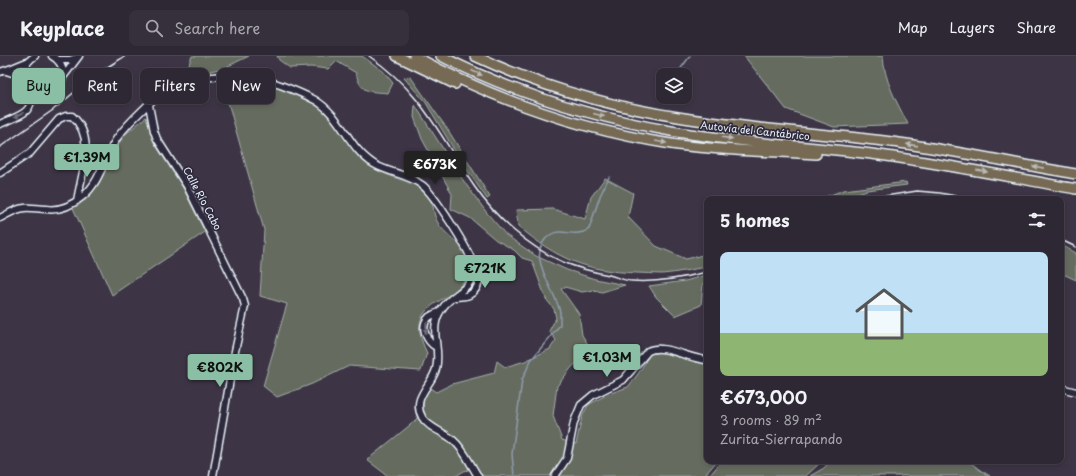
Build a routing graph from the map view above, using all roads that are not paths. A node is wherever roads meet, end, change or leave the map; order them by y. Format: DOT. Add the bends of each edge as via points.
graph roads {
  1 [pos="35,56"];
  2 [pos="52,56"];
  3 [pos="397,56"];
  4 [pos="414,56"];
  5 [pos="441,56"];
  6 [pos="475,56"];
  7 [pos="488,56"];
  8 [pos="78,57"];
  9 [pos="58,60"];
  10 [pos="29,61"];
  11 [pos="25,68"];
  12 [pos="63,68"];
  13 [pos="1,71"];
  14 [pos="12,72"];
  15 [pos="65,75"];
  16 [pos="31,104"];
  17 [pos="149,105"];
  18 [pos="624,106"];
  19 [pos="0,124"];
  20 [pos="639,138"];
  21 [pos="944,164"];
  22 [pos="0,173"];
  23 [pos="1076,174"];
  24 [pos="1076,189"];
  25 [pos="77,201"];
  26 [pos="1,218"];
  27 [pos="440,312"];
  28 [pos="436,347"];
  29 [pos="704,360"];
  30 [pos="1064,389"];
  31 [pos="1076,392"];
  32 [pos="213,476"];
  33 [pos="478,476"];
  34 [pos="555,476"];
  1 -- 10 [label="street"];
  2 -- 9 [label="street"];
  3 -- 20 [label="highway" via="461,87 526,111"];
  4 -- 20 [label="highway" via="462,81 524,106 566,120"];
  5 -- 21 [label="highway, Autovía del Cantábrico, one-way" via="541,98 634,124 700,135"];
  6 -- 18 [label="highway, Autovía del Cantábrico" via="536,81"];
  7 -- 18 [label="highway" via="568,89"];
  8 -- 9 [label="street"];
  8 -- 15 [label="street"];
  9 -- 12 [label="street"];
  10 -- 11 [label="street"];
  10 -- 13 [label="street"];
  13 -- 14 [label="street"];
  16 -- 19 [label="street, one-way" via="25,112"];
  17 -- 25 [label="street" via="121,132 109,151 94,185"];
  17 -- 27 [label="street" via="180,83 235,76 259,79 321,104 333,115 367,159 382,168 416,181 428,191 469,254 473,268 479,273 476,288 470,294 455,297"];
  17 -- 32 [label="street, Calle Río Cabo" via="157,139 187,186 245,306"];
  23 -- 18 [label="highway, Autovía del Cantábrico, one-way" via="908,144 739,126"];
  20 -- 21 [label="highway, one-way" via="736,151 837,155"];
  21 -- 24 [label="highway, Autovía del Cantábrico, one-way"];
  22 -- 25 [label="street" via="30,153 60,119 72,116 79,124 86,150"];
  25 -- 26 [label="street" via="55,210 21,208"];
  27 -- 28 [label="street" via="434,330"];
  27 -- 28 [label="street, one-way" via="428,318 425,324 427,338"];
  28 -- 33 [label="street" via="436,368 421,397 420,411 428,424 456,443"];
  29 -- 34 [label="street" via="662,349 648,351 623,380 593,394 581,406 574,422 567,458"];
  30 -- 31 [label="street"];
}
